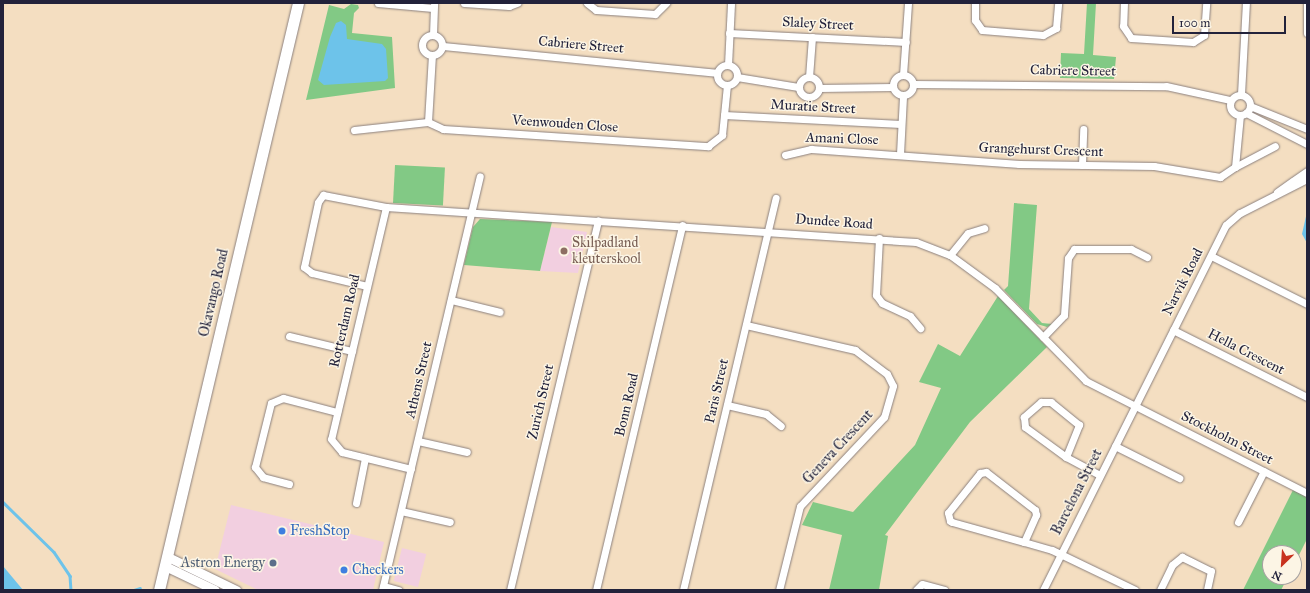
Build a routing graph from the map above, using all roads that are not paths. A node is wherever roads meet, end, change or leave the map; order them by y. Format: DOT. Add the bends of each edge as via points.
graph roads {
  1 [pos="298,3"];
  2 [pos="378,3"];
  3 [pos="464,3"];
  4 [pos="517,3"];
  5 [pos="587,3"];
  6 [pos="666,3"];
  7 [pos="731,3"];
  8 [pos="908,3"];
  9 [pos="975,3"];
  10 [pos="1058,3"];
  11 [pos="1124,3"];
  12 [pos="1206,3"];
  13 [pos="1246,3"];
  14 [pos="1307,3"];
  15 [pos="434,6"];
  16 [pos="729,33"];
  17 [pos="1307,34"];
  18 [pos="433,35"];
  19 [pos="812,36"];
  20 [pos="906,42"];
  21 [pos="443,46"];
  22 [pos="432,56"];
  23 [pos="728,65"];
  24 [pos="716,73"];
  25 [pos="903,75"];
  26 [pos="809,76"];
  27 [pos="737,77"];
  28 [pos="913,84"];
  29 [pos="727,85"];
  30 [pos="798,87"];
  31 [pos="893,87"];
  32 [pos="819,88"];
  33 [pos="1242,94"];
  34 [pos="903,96"];
  35 [pos="1230,100"];
  36 [pos="1250,106"];
  37 [pos="1243,114"];
  38 [pos="724,115"];
  39 [pos="428,122"];
  40 [pos="901,124"];
  41 [pos="1306,128"];
  42 [pos="354,130"];
  43 [pos="1083,130"];
  44 [pos="1299,140"];
  45 [pos="1307,144"];
  46 [pos="1275,146"];
  47 [pos="900,154"];
  48 [pos="785,155"];
  49 [pos="1082,165"];
  50 [pos="1235,167"];
  51 [pos="1307,171"];
  52 [pos="480,176"];
  53 [pos="1307,179"];
  54 [pos="1277,192"];
  55 [pos="776,198"];
  56 [pos="386,207"];
  57 [pos="472,212"];
  58 [pos="598,220"];
  59 [pos="682,226"];
  60 [pos="984,228"];
  61 [pos="768,231"];
  62 [pos="879,238"];
  63 [pos="950,255"];
  64 [pos="1211,256"];
  65 [pos="1147,257"];
  66 [pos="367,286"];
  67 [pos="451,300"];
  68 [pos="1307,304"];
  69 [pos="500,312"];
  70 [pos="746,325"];
  71 [pos="920,328"];
  72 [pos="1173,330"];
  73 [pos="289,336"];
  74 [pos="1043,337"];
  75 [pos="352,351"];
  76 [pos="1307,397"];
  77 [pos="727,405"];
  78 [pos="1135,406"];
  79 [pos="337,412"];
  80 [pos="781,426"];
  81 [pos="418,441"];
  82 [pos="1115,446"];
  83 [pos="467,452"];
  84 [pos="1066,457"];
  85 [pos="365,458"];
  86 [pos="411,468"];
  87 [pos="1264,471"];
  88 [pos="1100,475"];
  89 [pos="1179,478"];
  90 [pos="289,484"];
  91 [pos="1307,493"];
  92 [pos="356,503"];
  93 [pos="400,511"];
  94 [pos="450,522"];
  95 [pos="1238,522"];
  96 [pos="1024,542"];
  97 [pos="1061,553"];
  98 [pos="167,561"];
  99 [pos="382,588"];
  100 [pos="159,590"];
  101 [pos="215,590"];
  102 [pos="236,590"];
  103 [pos="398,590"];
  104 [pos="510,590"];
  105 [pos="596,590"];
  106 [pos="683,590"];
  107 [pos="779,590"];
  108 [pos="916,590"];
  109 [pos="944,590"];
  110 [pos="1043,590"];
  111 [pos="1135,590"];
  112 [pos="1160,590"];
  113 [pos="1207,590"];
  1 -- 98 [label="main road, Okavango Road"];
  2 -- 15 [label="street"];
  3 -- 4 [label="street" via="509,6"];
  5 -- 6 [label="street" via="596,10 655,14"];
  7 -- 16 [label="street"];
  8 -- 20 [label="street"];
  9 -- 10 [label="street" via="975,20 982,30 1044,35 1056,28"];
  11 -- 12 [label="street" via="1123,26 1131,38 1193,42 1204,34"];
  13 -- 33 [label="street"];
  14 -- 17 [label="street"];
  15 -- 18 [label="street"];
  16 -- 19 [label="street, Slaley Street"];
  16 -- 23 [label="street"];
  18 -- 21 [label="street" via="440,38"];
  18 -- 22 [label="street" via="425,38 422,45 426,53"];
  19 -- 20 [label="street, Slaley Street"];
  19 -- 26 [label="street"];
  20 -- 25 [label="street"];
  21 -- 22 [label="street"];
  21 -- 24 [label="street, Cabriere Street"];
  22 -- 39 [label="street"];
  23 -- 24 [label="street"];
  23 -- 27 [label="street" via="734,67"];
  24 -- 29 [label="street" via="718,81"];
  25 -- 28 [label="street"];
  25 -- 31 [label="street" via="896,78"];
  26 -- 30 [label="street" via="802,79"];
  26 -- 32 [label="street" via="817,80"];
  27 -- 29 [label="street"];
  27 -- 30 [label="street"];
  28 -- 34 [label="street" via="911,92"];
  28 -- 35 [label="street, Cabriere Street" via="1166,86"];
  29 -- 38 [label="street, Veenwouden Close"];
  30 -- 32 [label="street" via="803,95 809,97"];
  31 -- 32 [label="street"];
  31 -- 34 [label="street"];
  33 -- 35 [label="street"];
  33 -- 36 [label="street"];
  34 -- 40 [label="street"];
  35 -- 37 [label="street" via="1231,111"];
  36 -- 37 [label="street"];
  36 -- 41 [label="street"];
  37 -- 44 [label="street"];
  37 -- 50 [label="street"];
  38 -- 39 [label="street, Veenwouden Close" via="722,136 708,146 443,129"];
  38 -- 40 [label="street, Muratie Street"];
  39 -- 42 [label="street, Veenwouden Close"];
  40 -- 47 [label="street"];
  41 -- 44 [label="street"];
  43 -- 49 [label="street"];
  44 -- 45 [label="street"];
  46 -- 50 [label="street, Grangehurst Crescent"];
  47 -- 48 [label="street, Amani Close" via="811,149"];
  47 -- 49 [label="street, Grangehurst Crescent"];
  49 -- 50 [label="street, Grangehurst Crescent" via="1154,166 1220,177"];
  51 -- 54 [label="street, Narvik Road"];
  52 -- 57 [label="street, Athens Street"];
  53 -- 54 [label="street, Narvik Road"];
  54 -- 64 [label="street, Narvik Road" via="1230,220"];
  55 -- 61 [label="street, Paris Street"];
  56 -- 57 [label="street"];
  56 -- 66 [label="street, Rotterdam Road"];
  56 -- 66 [label="street" via="332,194 321,196 304,259 304,267 312,273"];
  57 -- 58 [label="street, Dundee Road"];
  57 -- 67 [label="street, Athens Street"];
  58 -- 59 [label="street, Dundee Road"];
  58 -- 104 [label="street, Zurich Street"];
  59 -- 61 [label="street, Dundee Road"];
  59 -- 105 [label="street, Bonn Road"];
  60 -- 63 [label="street" via="968,233"];
  61 -- 62 [label="street, Dundee Road"];
  61 -- 70 [label="street, Paris Street"];
  62 -- 63 [label="street, Dundee Road" via="916,242"];
  62 -- 71 [label="street" via="876,295 882,303 910,316"];
  63 -- 74 [label="street, Dundee Road" via="995,288"];
  64 -- 68 [label="street"];
  64 -- 72 [label="street, Narvik Road"];
  65 -- 74 [label="street" via="1131,249 1074,249 1068,258 1064,315"];
  66 -- 75 [label="street, Rotterdam Road"];
  67 -- 69 [label="street"];
  67 -- 81 [label="street, Athens Street"];
  70 -- 77 [label="street, Paris Street"];
  70 -- 107 [label="street, Geneva Crescent" via="855,350 887,374 893,386 884,416 800,506"];
  72 -- 76 [label="street, Hella Crescent"];
  72 -- 78 [label="street, Narvik Road"];
  73 -- 75 [label="street"];
  74 -- 78 [label="street, Dundee Road" via="1082,379"];
  75 -- 79 [label="street, Rotterdam Road"];
  77 -- 80 [label="street" via="766,414"];
  77 -- 106 [label="street, Paris Street"];
  78 -- 82 [label="street, Barcelona Street"];
  78 -- 87 [label="street, Stockholm Street"];
  79 -- 85 [label="street, Rotterdam Road" via="333,445 339,451"];
  79 -- 90 [label="street" via="280,398 270,405 256,470 263,477"];
  81 -- 83 [label="street"];
  81 -- 86 [label="street, Athens Street"];
  82 -- 88 [label="street, Barcelona Street"];
  82 -- 89 [label="street"];
  84 -- 84 [label="street" via="1023,424 1026,414 1041,402 1051,402 1079,425"];
  84 -- 88 [label="street"];
  85 -- 86 [label="street, Rotterdam Road"];
  85 -- 92 [label="street"];
  86 -- 93 [label="street, Athens Street"];
  87 -- 91 [label="street, Stockholm Street"];
  87 -- 95 [label="street"];
  88 -- 97 [label="street, Barcelona Street"];
  93 -- 94 [label="street"];
  93 -- 99 [label="street, Athens Street"];
  96 -- 96 [label="street" via="948,519 948,513 980,473 986,472 1035,510 1036,515"];
  96 -- 97 [label="street"];
  97 -- 110 [label="street, Barcelona Street"];
  97 -- 111 [label="street"];
  98 -- 100 [label="main road, Okavango Road"];
  98 -- 101 [label="street"];
  98 -- 102 [label="street"];
  99 -- 103 [label="street"];
  108 -- 109 [label="street" via="922,584"];
  112 -- 113 [label="street" via="1172,565 1182,557 1211,571"];
}
